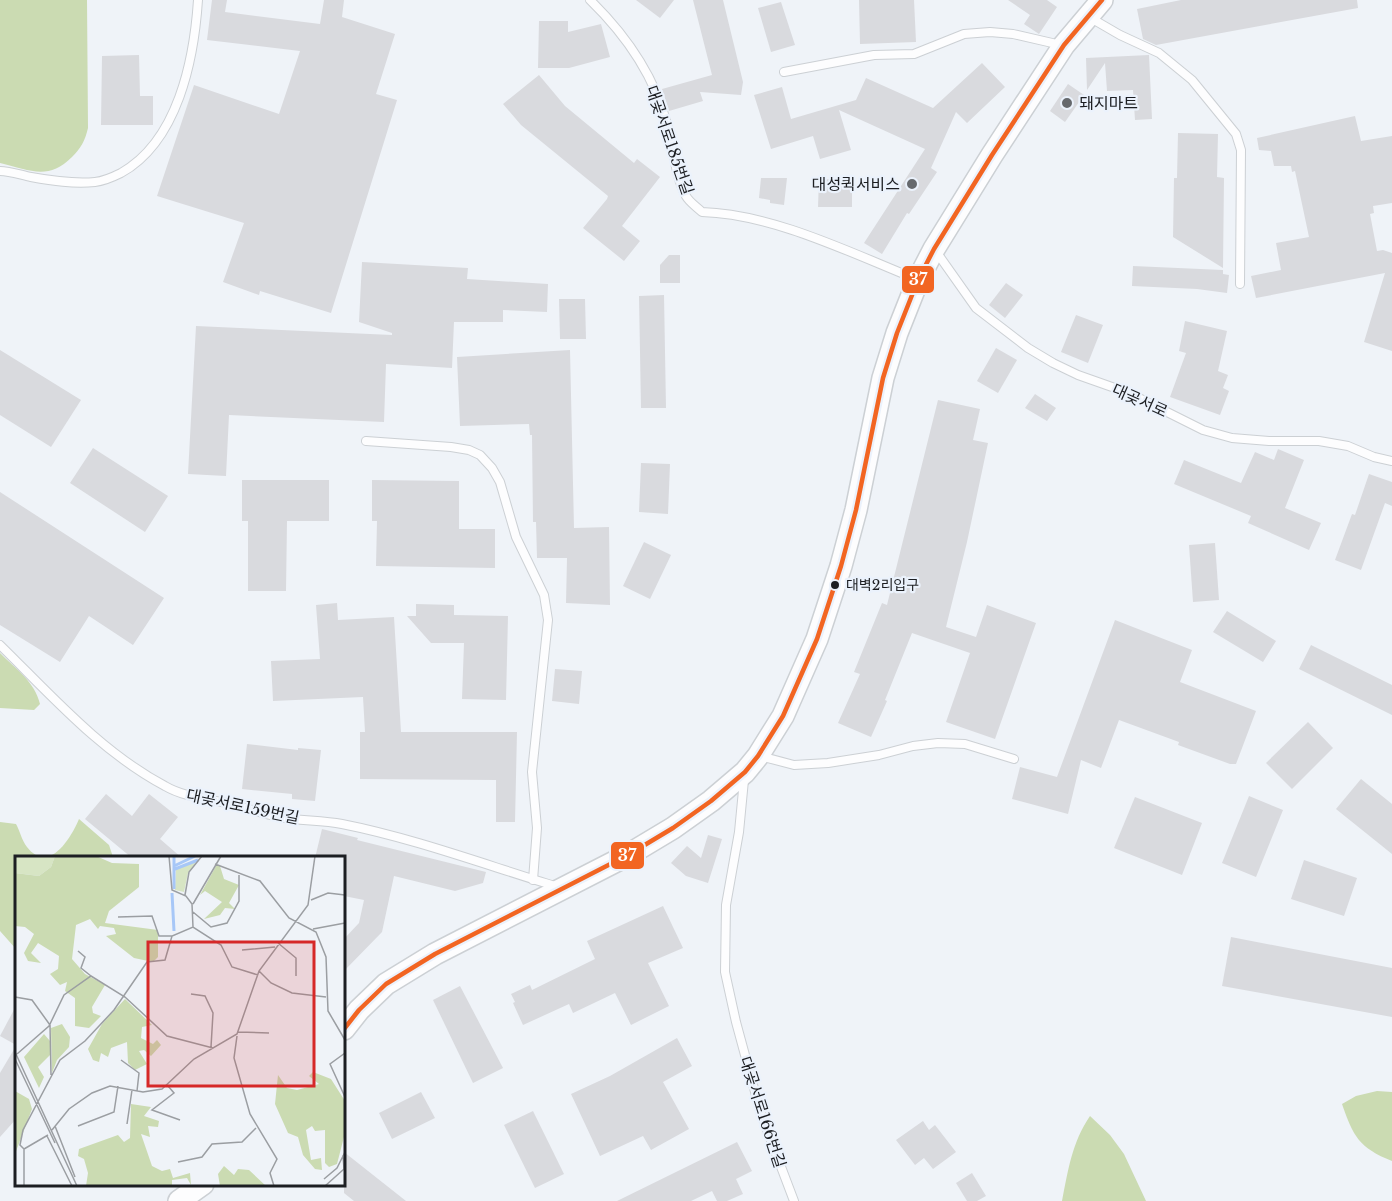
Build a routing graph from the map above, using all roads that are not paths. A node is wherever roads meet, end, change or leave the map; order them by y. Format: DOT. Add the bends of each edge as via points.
graph roads {
  1 [pos="198,0"];
  2 [pos="590,0"];
  3 [pos="1102,0"];
  4 [pos="1088,16"];
  5 [pos="1064,45"];
  6 [pos="784,72"];
  7 [pos="0,171"];
  8 [pos="934,249"];
  9 [pos="918,280"];
  10 [pos="1240,284"];
  11 [pos="366,441"];
  12 [pos="1392,460"];
  13 [pos="0,645"];
  14 [pos="758,756"];
  15 [pos="1014,759"];
  16 [pos="744,772"];
  17 [pos="533,879"];
  18 [pos="563,889"];
  19 [pos="345,1028"];
  20 [pos="202,1186"];
  21 [pos="179,1201"];
  22 [pos="794,1201"];
  1 -- 7 [label="lane" via="191,57 177,101 158,140 135,165 98,182 54,182"];
  2 -- 9 [label="lane, 대곶서로185번길" via="615,25 653,86 686,198 702,212 759,221"];
  3 -- 4 [label="street"];
  4 -- 5 [label="street"];
  4 -- 10 [label="lane" via="1160,54 1192,80 1236,134 1241,150"];
  5 -- 6 [label="lane" via="1013,34 964,34 914,54 874,55"];
  5 -- 8 [label="street"];
  8 -- 9 [label="street"];
  8 -- 12 [label="lane, 대곶서로" via="976,308 1053,363 1129,393 1203,430 1232,438 1339,444"];
  9 -- 14 [label="street" via="883,378 856,510 817,639 783,716"];
  11 -- 17 [label="lane" via="451,447 480,455 500,482 516,537 544,595 548,620 532,772 537,828"];
  13 -- 17 [label="lane, 대곶서로159번길" via="88,732 135,767 182,794 270,815 383,834"];
  14 -- 15 [label="lane" via="794,765 828,764 938,743 965,744"];
  14 -- 16 [label="street"];
  16 -- 18 [label="street" via="673,828"];
  16 -- 22 [label="lane, 대곶서로166번길" via="739,832 729,880 725,972 761,1114"];
  17 -- 18 [label="lane, 대곶서로159번길"];
  18 -- 19 [label="street" via="435,954 386,984"];
  20 -- 21 [label="street"];
}
